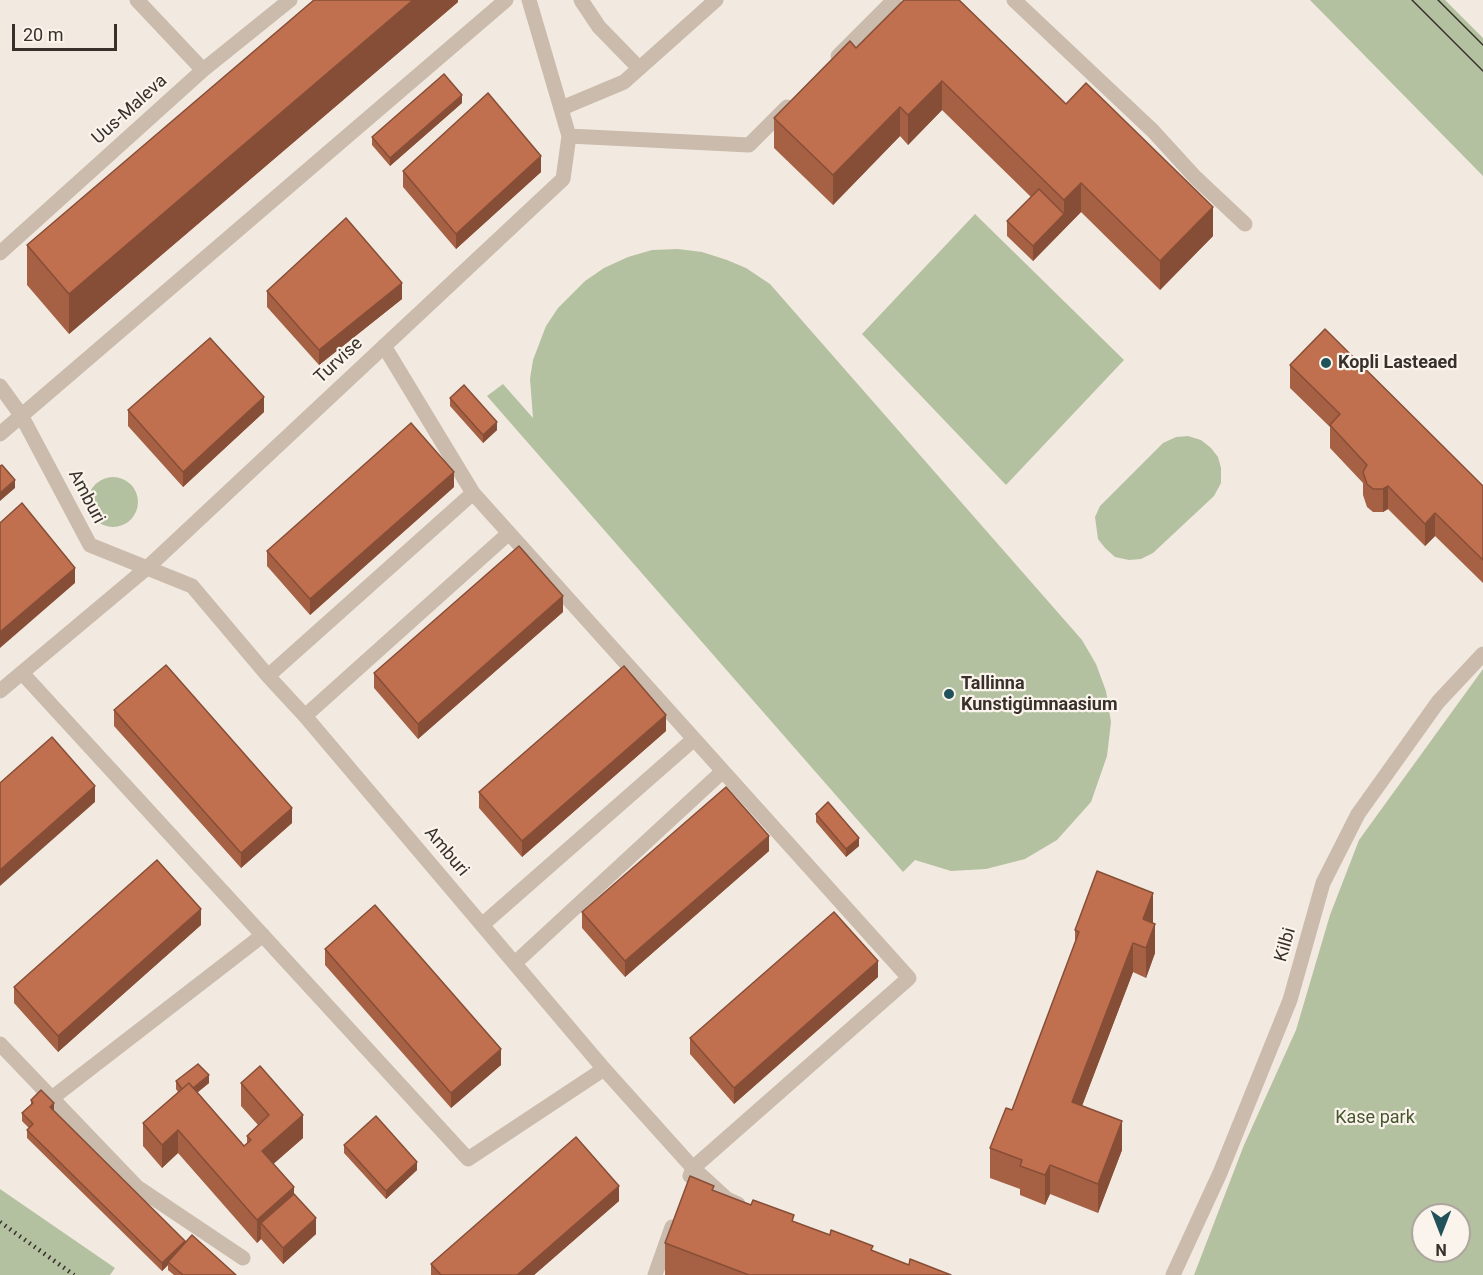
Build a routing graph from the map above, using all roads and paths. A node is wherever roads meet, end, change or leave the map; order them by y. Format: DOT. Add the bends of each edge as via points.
graph roads {
  1 [pos="136,0"];
  2 [pos="290,0"];
  3 [pos="506,0"];
  4 [pos="529,0"];
  5 [pos="581,0"];
  6 [pos="716,0"];
  7 [pos="894,0"];
  8 [pos="1014,0"];
  9 [pos="830,64"];
  10 [pos="639,68"];
  11 [pos="203,70"];
  12 [pos="797,97"];
  13 [pos="562,108"];
  14 [pos="569,136"];
  15 [pos="1245,224"];
  16 [pos="0,253"];
  17 [pos="384,346"];
  18 [pos="0,386"];
  19 [pos="21,415"];
  20 [pos="0,434"];
  21 [pos="473,493"];
  22 [pos="509,533"];
  23 [pos="148,567"];
  24 [pos="1483,654"];
  25 [pos="23,674"];
  26 [pos="268,676"];
  27 [pos="0,691"];
  28 [pos="305,716"];
  29 [pos="694,739"];
  30 [pos="723,771"];
  31 [pos="482,925"];
  32 [pos="263,935"];
  33 [pos="515,963"];
  34 [pos="0,1044"];
  35 [pos="604,1069"];
  36 [pos="52,1098"];
  37 [pos="693,1168"];
  38 [pos="686,1190"];
  39 [pos="749,1208"];
  40 [pos="678,1211"];
  41 [pos="243,1258"];
  42 [pos="654,1275"];
  43 [pos="1173,1275"];
  1 -- 11 [label="street"];
  2 -- 11 [label="street, Uus-Maleva"];
  3 -- 19 [label="street"];
  4 -- 13 [label="street, Turvise"];
  5 -- 10 [label="street" via="599,27"];
  6 -- 10 [label="street"];
  7 -- 9 [label="street"];
  8 -- 15 [label="street"];
  10 -- 13 [label="street" via="624,82"];
  11 -- 16 [label="street, Uus-Maleva"];
  12 -- 14 [label="street" via="749,145"];
  13 -- 14 [label="street, Turvise"];
  14 -- 17 [label="street, Turvise" via="563,179"];
  17 -- 21 [label="street"];
  17 -- 23 [label="street, Turvise"];
  18 -- 19 [label="street, Amburi"];
  19 -- 20 [label="street"];
  19 -- 23 [label="street, Amburi" via="90,545"];
  21 -- 22 [label="street"];
  21 -- 26 [label="street"];
  22 -- 28 [label="street"];
  22 -- 29 [label="street"];
  23 -- 25 [label="street, Turvise"];
  23 -- 26 [label="street, Amburi" via="192,586"];
  24 -- 43 [label="street, Kilbi" via="1438,702 1358,814 1323,884 1290,1000 1220,1173"];
  25 -- 27 [label="street, Turvise"];
  25 -- 32 [label="street"];
  26 -- 28 [label="street, Amburi"];
  28 -- 31 [label="street, Amburi"];
  29 -- 30 [label="street"];
  29 -- 31 [label="street"];
  30 -- 33 [label="street"];
  30 -- 37 [label="street" via="909,978"];
  31 -- 33 [label="street, Amburi"];
  32 -- 35 [label="street" via="468,1159"];
  32 -- 36 [label="street"];
  33 -- 35 [label="street, Amburi"];
  34 -- 36 [label="street"];
  35 -- 37 [label="street, Amburi"];
  36 -- 41 [label="street" via="137,1187"];
  37 -- 38 [label="street"];
  37 -- 39 [label="street, Amburi" via="727,1199"];
  40 -- 42 [label="street"];
}
